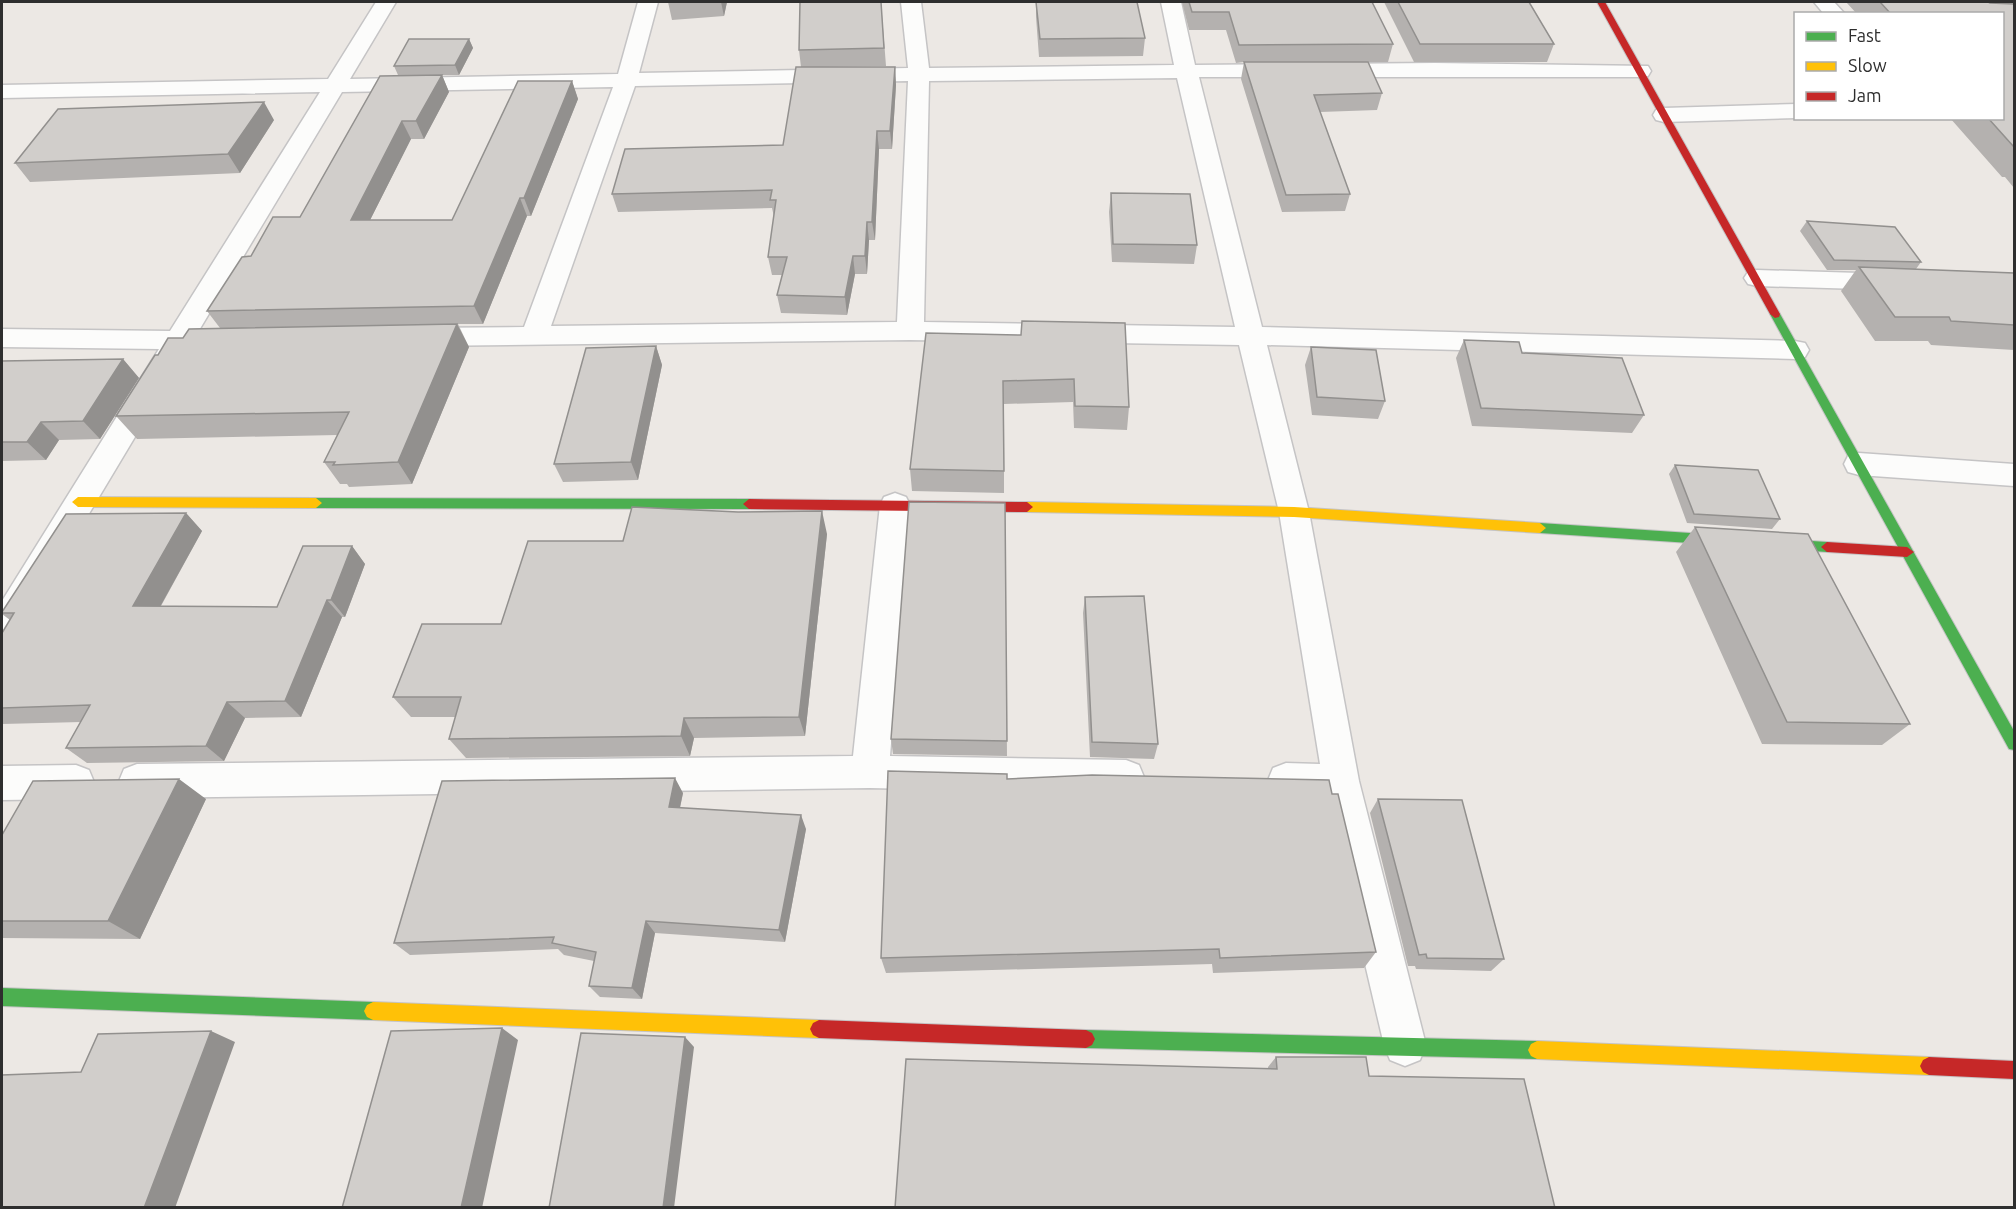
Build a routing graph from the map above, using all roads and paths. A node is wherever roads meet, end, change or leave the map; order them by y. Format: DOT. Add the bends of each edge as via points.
graph roads {
  1 [pos="386,2"];
  2 [pos="648,2"];
  3 [pos="911,2"];
  4 [pos="1171,2"];
  5 [pos="1601,2"];
  6 [pos="1186,70"];
  7 [pos="1640,71"];
  8 [pos="919,73"];
  9 [pos="627,79"];
  10 [pos="332,87"];
  11 [pos="2,91"];
  12 [pos="1794,111"];
  13 [pos="1664,115"];
  14 [pos="1757,278"];
  15 [pos="1921,282"];
  16 [pos="910,332"];
  17 [pos="535,334"];
  18 [pos="1251,336"];
  19 [pos="393,337"];
  20 [pos="2,338"];
  21 [pos="239,340"];
  22 [pos="179,341"];
  23 [pos="1795,350"];
  24 [pos="1858,464"];
  25 [pos="2014,475"];
  26 [pos="78,502"];
  27 [pos="894,505"];
  28 [pos="1294,512"];
  29 [pos="1907,552"];
  30 [pos="2,628"];
  31 [pos="2014,744"];
  32 [pos="870,772"];
  33 [pos="1164,777"];
  34 [pos="1258,779"];
  35 [pos="1341,781"];
  36 [pos="2,783"];
  37 [pos="2,997"];
  38 [pos="1405,1045"];
  39 [pos="2014,1070"];
  1 -- 10 [label="street"];
  2 -- 9 [label="street"];
  3 -- 8 [label="street"];
  4 -- 6 [label="street"];
  5 -- 7 [label="street"];
  6 -- 7 [label="street" via="1400,59"];
  6 -- 8 [label="street"];
  6 -- 18 [label="street"];
  7 -- 13 [label="street"];
  8 -- 9 [label="street"];
  8 -- 16 [label="street"];
  9 -- 10 [label="street"];
  9 -- 17 [label="street"];
  10 -- 11 [label="street"];
  10 -- 22 [label="street"];
  12 -- 13 [label="street"];
  13 -- 14 [label="street"];
  14 -- 15 [label="street"];
  14 -- 23 [label="street"];
  16 -- 17 [label="street"];
  16 -- 18 [label="street"];
  17 -- 19 [label="street"];
  18 -- 23 [label="street"];
  18 -- 28 [label="street"];
  20 -- 22 [label="street"];
  21 -- 22 [label="street"];
  22 -- 26 [label="street"];
  23 -- 24 [label="street"];
  24 -- 25 [label="street"];
  24 -- 29 [label="street"];
  26 -- 27 [label="street"];
  26 -- 30 [label="street"];
  27 -- 28 [label="street"];
  27 -- 32 [label="street"];
  28 -- 29 [label="street"];
  28 -- 35 [label="street"];
  29 -- 31 [label="street"];
  32 -- 33 [label="street"];
  32 -- 36 [label="street"];
  34 -- 35 [label="street"];
  35 -- 38 [label="street"];
  37 -- 38 [label="street" via="1188,1043"];
  38 -- 39 [label="street"];
}
